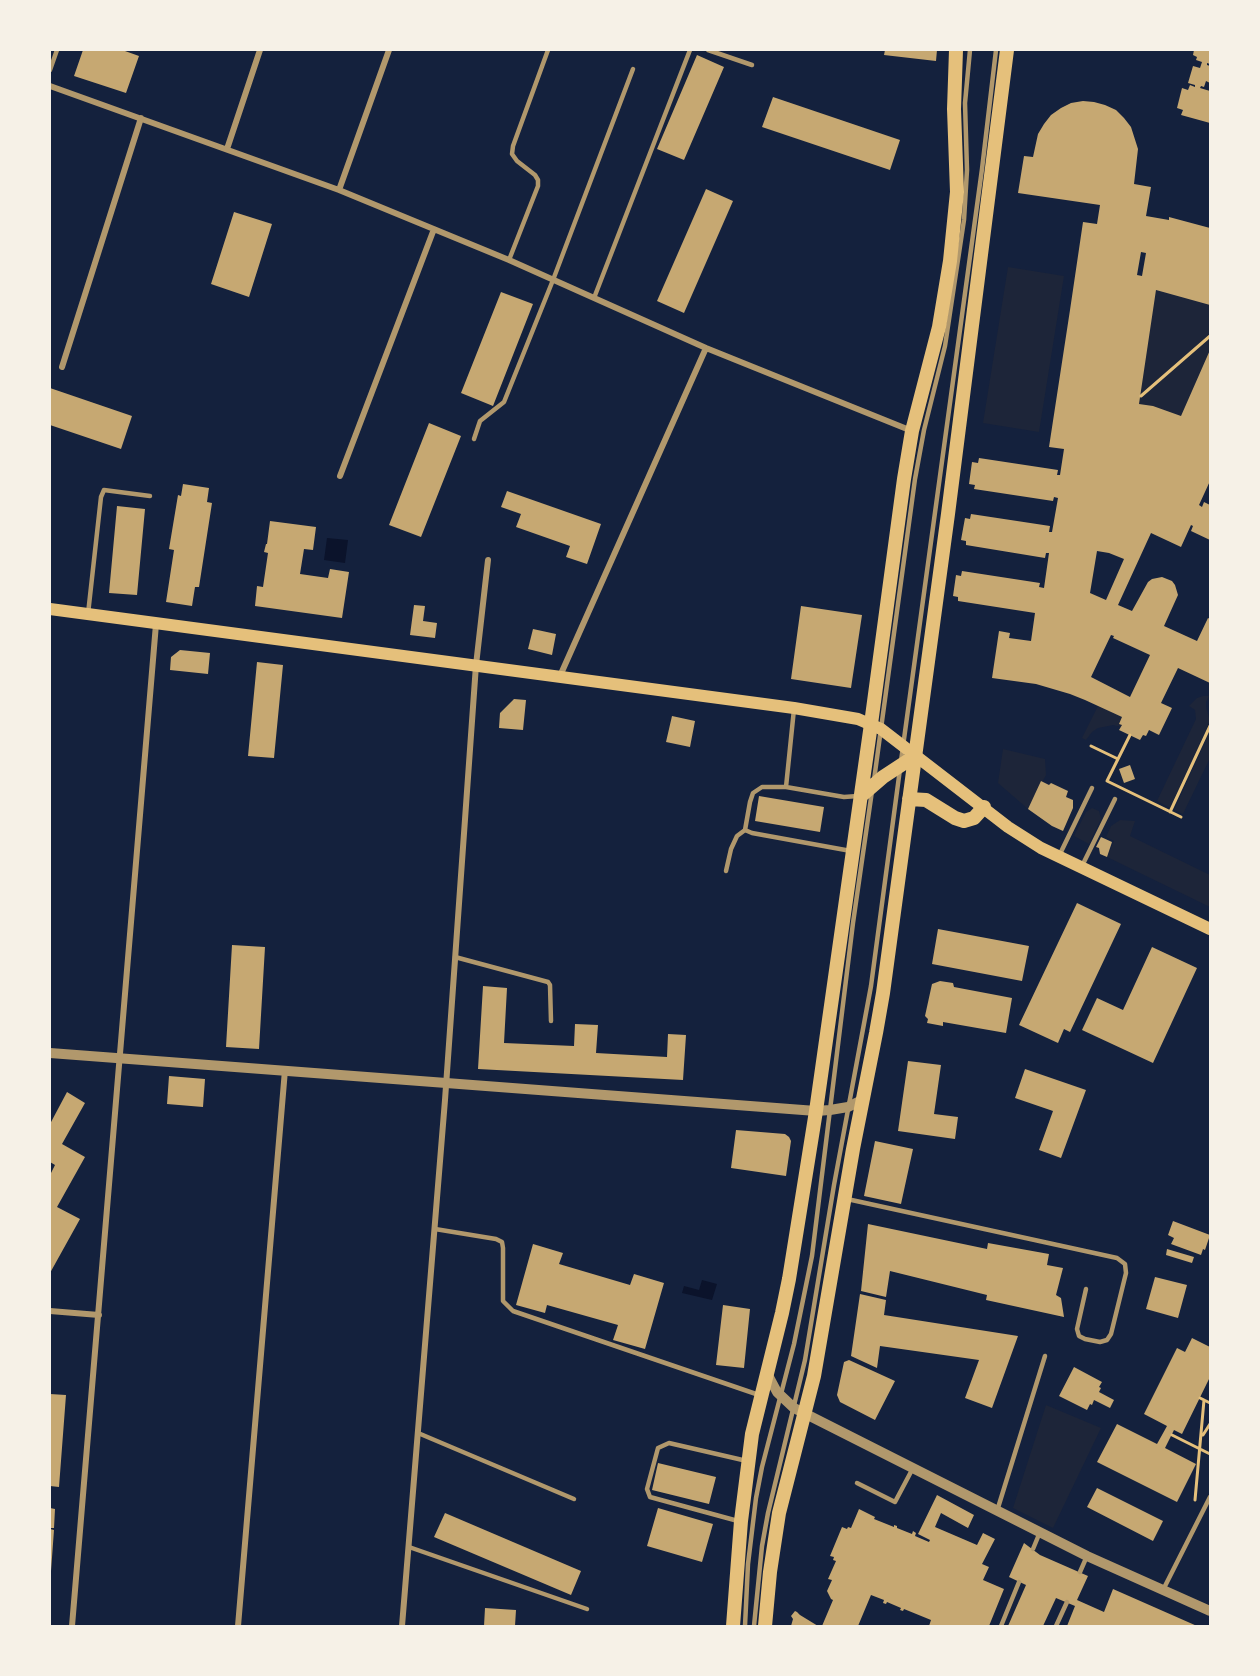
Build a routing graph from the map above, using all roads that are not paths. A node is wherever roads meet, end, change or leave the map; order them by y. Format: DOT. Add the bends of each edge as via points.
graph roads {
  1 [pos="57,50"];
  2 [pos="260,50"];
  3 [pos="389,50"];
  4 [pos="548,50"];
  5 [pos="690,50"];
  6 [pos="708,50"];
  7 [pos="956,50"];
  8 [pos="970,50"];
  9 [pos="996,50"];
  10 [pos="1007,50"];
  11 [pos="752,65"];
  12 [pos="633,69"];
  13 [pos="50,70"];
  14 [pos="50,86"];
  15 [pos="141,118"];
  16 [pos="227,149"];
  17 [pos="339,190"];
  18 [pos="434,229"];
  19 [pos="509,260"];
  20 [pos="553,280"];
  21 [pos="594,298"];
  22 [pos="706,348"];
  23 [pos="62,367"];
  24 [pos="912,431"];
  25 [pos="474,439"];
  26 [pos="340,476"];
  27 [pos="150,496"];
  28 [pos="488,560"];
  29 [pos="50,609"];
  30 [pos="88,615"];
  31 [pos="156,624"];
  32 [pos="476,665"];
  33 [pos="560,676"];
  34 [pos="794,708"];
  35 [pos="876,726"];
  36 [pos="903,746"];
  37 [pos="915,756"];
  38 [pos="900,765"];
  39 [pos="873,784"];
  40 [pos="786,787"];
  41 [pos="1092,788"];
  42 [pos="861,796"];
  43 [pos="909,799"];
  44 [pos="1115,799"];
  45 [pos="984,807"];
  46 [pos="745,830"];
  47 [pos="853,852"];
  48 [pos="1058,857"];
  49 [pos="1081,868"];
  50 [pos="726,871"];
  51 [pos="1210,929"];
  52 [pos="455,957"];
  53 [pos="551,1021"];
  54 [pos="50,1053"];
  55 [pos="121,1058"];
  56 [pos="285,1071"];
  57 [pos="446,1083"];
  58 [pos="862,1101"];
  59 [pos="848,1107"];
  60 [pos="823,1110"];
  61 [pos="828,1127"];
  62 [pos="844,1198"];
  63 [pos="435,1229"];
  64 [pos="1086,1289"];
  65 [pos="50,1311"];
  66 [pos="99,1315"];
  67 [pos="1045,1356"];
  68 [pos="767,1368"];
  69 [pos="760,1396"];
  70 [pos="781,1397"];
  71 [pos="800,1411"];
  72 [pos="418,1433"];
  73 [pos="747,1461"];
  74 [pos="913,1468"];
  75 [pos="857,1483"];
  76 [pos="1210,1497"];
  77 [pos="574,1499"];
  78 [pos="997,1511"];
  79 [pos="741,1521"];
  80 [pos="1040,1532"];
  81 [pos="409,1547"];
  82 [pos="1033,1549"];
  83 [pos="1087,1556"];
  84 [pos="1080,1572"];
  85 [pos="1019,1582"];
  86 [pos="1162,1591"];
  87 [pos="1066,1602"];
  88 [pos="587,1609"];
  89 [pos="1210,1611"];
  90 [pos="72,1626"];
  91 [pos="238,1626"];
  92 [pos="402,1626"];
  93 [pos="733,1626"];
  94 [pos="745,1626"];
  95 [pos="754,1626"];
  96 [pos="765,1626"];
  97 [pos="1001,1626"];
  98 [pos="1056,1626"];
  1 -- 13 [label="lane"];
  2 -- 16 [label="street"];
  3 -- 17 [label="street"];
  4 -- 19 [label="lane" via="513,146 512,154 535,175 538,186"];
  5 -- 21 [label="lane"];
  6 -- 11 [label="lane"];
  7 -- 24 [label="main road" via="956,211 939,327"];
  8 -- 35 [label="lane" via="965,103 964,220 945,346 915,479"];
  9 -- 36 [label="lane"];
  10 -- 37 [label="main road"];
  12 -- 20 [label="lane"];
  14 -- 15 [label="street"];
  15 -- 16 [label="street"];
  15 -- 23 [label="street"];
  16 -- 17 [label="street"];
  17 -- 18 [label="street"];
  18 -- 19 [label="street"];
  18 -- 26 [label="street"];
  19 -- 20 [label="street"];
  20 -- 21 [label="street"];
  20 -- 25 [label="lane" via="504,402 480,421"];
  21 -- 22 [label="street"];
  22 -- 24 [label="street"];
  22 -- 33 [label="street"];
  24 -- 35 [label="main road" via="897,523"];
  27 -- 30 [label="lane" via="104,490"];
  28 -- 32 [label="street"];
  29 -- 30 [label="main road"];
  30 -- 31 [label="main road"];
  31 -- 32 [label="main road"];
  31 -- 55 [label="street"];
  32 -- 33 [label="main road"];
  32 -- 52 [label="street"];
  33 -- 34 [label="main road"];
  34 -- 35 [label="main road"];
  34 -- 40 [label="lane"];
  35 -- 36 [label="main road"];
  35 -- 39 [label="lane"];
  35 -- 42 [label="main road"];
  36 -- 37 [label="main road"];
  36 -- 38 [label="lane"];
  37 -- 38 [label="main road"];
  37 -- 43 [label="main road"];
  37 -- 45 [label="main road"];
  38 -- 39 [label="main road"];
  38 -- 59 [label="lane" via="871,986"];
  39 -- 42 [label="main road"];
  39 -- 60 [label="lane"];
  40 -- 42 [label="lane" via="844,797"];
  40 -- 46 [label="lane" via="762,787 753,793"];
  41 -- 48 [label="lane"];
  42 -- 47 [label="main road"];
  43 -- 45 [label="main road" via="926,800 964,821 974,818"];
  43 -- 58 [label="main road" via="883,993"];
  44 -- 49 [label="lane"];
  45 -- 48 [label="main road" via="1024,838"];
  46 -- 47 [label="lane"];
  46 -- 50 [label="lane" via="737,836"];
  47 -- 60 [label="main road"];
  48 -- 49 [label="main road"];
  49 -- 51 [label="main road"];
  52 -- 53 [label="lane" via="548,981"];
  52 -- 57 [label="street"];
  54 -- 55 [label="street"];
  55 -- 56 [label="street"];
  55 -- 66 [label="street"];
  56 -- 57 [label="street"];
  56 -- 91 [label="street"];
  57 -- 60 [label="street"];
  57 -- 63 [label="street"];
  58 -- 59 [label="street"];
  58 -- 62 [label="main road"];
  59 -- 60 [label="street"];
  59 -- 71 [label="lane"];
  60 -- 61 [label="lane"];
  60 -- 61 [label="lane"];
  60 -- 68 [label="main road"];
  61 -- 70 [label="lane" via="808,1279"];
  62 -- 64 [label="lane" via="1117,1258 1125,1264 1126,1273 1107,1340 1079,1336 1077,1329"];
  62 -- 71 [label="main road" via="814,1376"];
  63 -- 69 [label="lane" via="502,1242 503,1300 513,1311"];
  63 -- 72 [label="street"];
  65 -- 66 [label="street"];
  66 -- 90 [label="street"];
  67 -- 78 [label="lane"];
  68 -- 69 [label="main road"];
  68 -- 70 [label="street"];
  69 -- 73 [label="main road"];
  70 -- 71 [label="street"];
  70 -- 94 [label="lane" via="756,1498"];
  71 -- 74 [label="street"];
  71 -- 95 [label="lane" via="768,1513"];
  71 -- 96 [label="main road" via="779,1513"];
  72 -- 77 [label="lane"];
  72 -- 81 [label="street"];
  73 -- 79 [label="main road"];
  73 -- 79 [label="lane" via="669,1443 658,1448 647,1489 651,1497"];
  74 -- 75 [label="lane" via="895,1502"];
  74 -- 78 [label="street"];
  76 -- 86 [label="lane"];
  78 -- 80 [label="street"];
  79 -- 93 [label="main road"];
  80 -- 82 [label="lane"];
  80 -- 83 [label="street"];
  81 -- 88 [label="lane"];
  81 -- 92 [label="street"];
  83 -- 84 [label="lane"];
  83 -- 86 [label="street"];
  85 -- 97 [label="lane"];
  86 -- 89 [label="street"];
  87 -- 98 [label="lane"];
}
